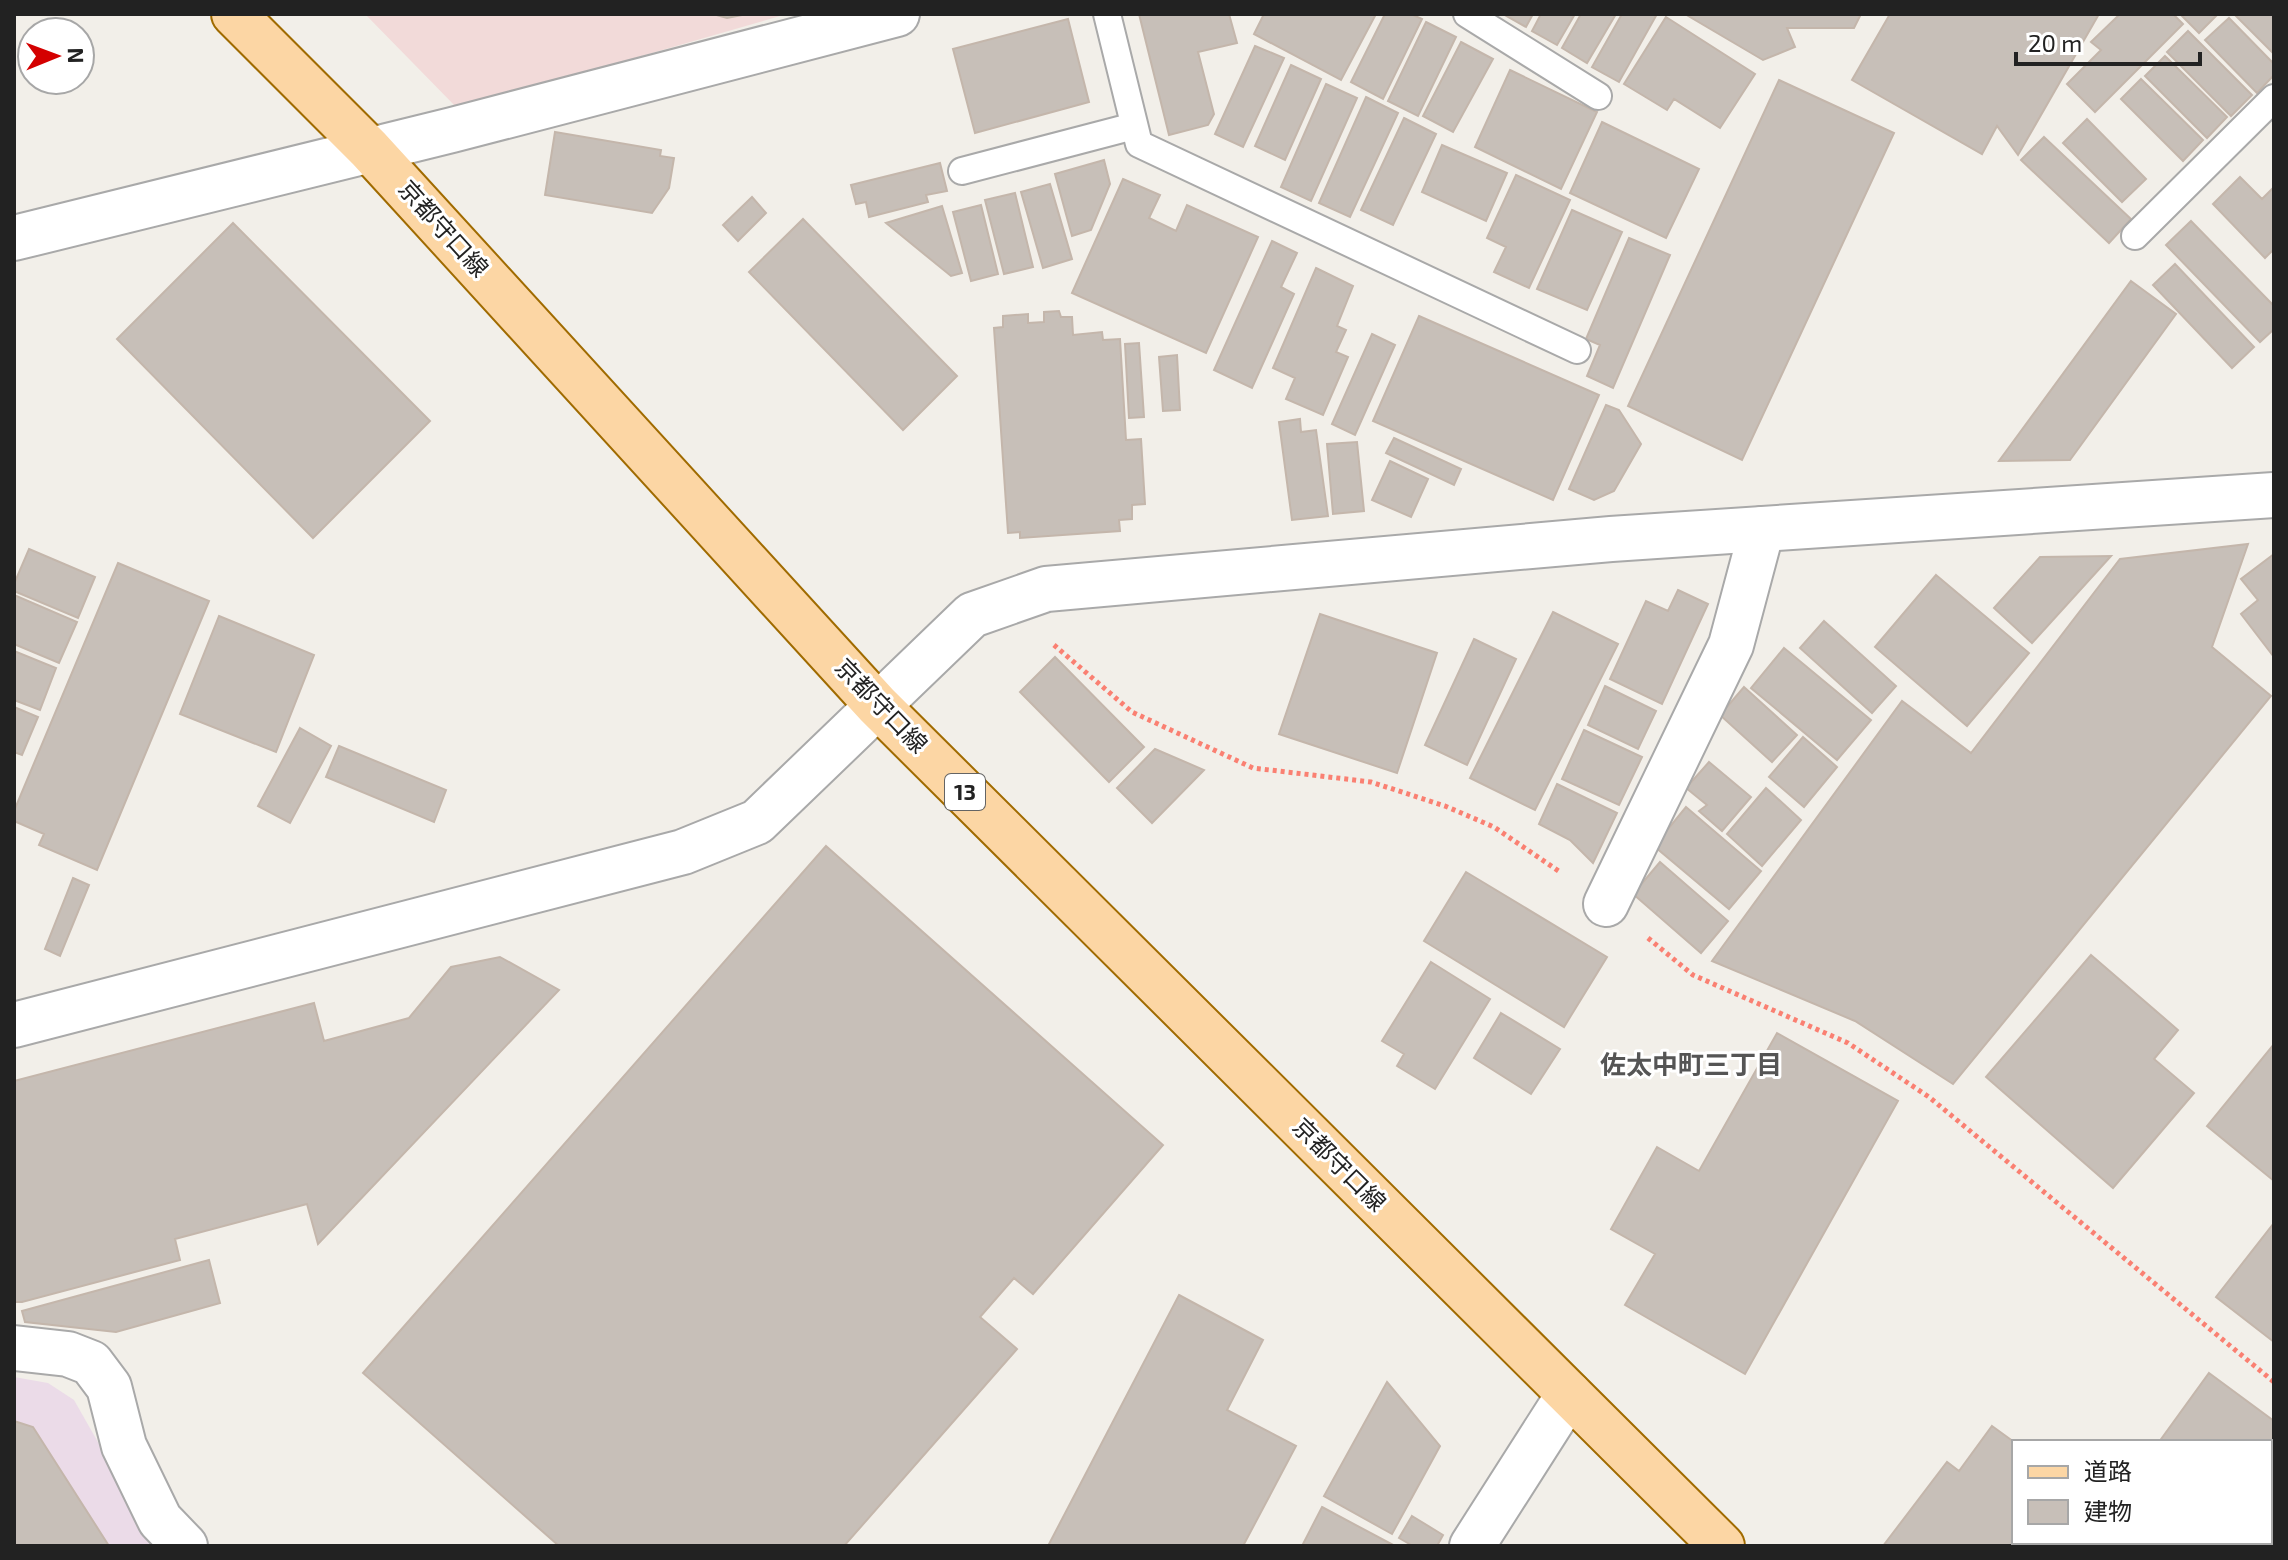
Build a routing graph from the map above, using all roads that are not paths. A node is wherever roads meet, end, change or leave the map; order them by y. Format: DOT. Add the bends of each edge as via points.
graph roads {
  1 [pos="234,14"];
  2 [pos="894,14"];
  3 [pos="1107,14"];
  4 [pos="1467,14"];
  5 [pos="1598,96"];
  6 [pos="2274,98"];
  7 [pos="1134,126"];
  8 [pos="369,149"];
  9 [pos="962,171"];
  10 [pos="2135,236"];
  11 [pos="14,238"];
  12 [pos="1577,350"];
  13 [pos="2274,495"];
  14 [pos="1762,529"];
  15 [pos="877,705"];
  16 [pos="1606,904"];
  17 [pos="14,1025"];
  18 [pos="14,1348"];
  19 [pos="1569,1394"];
  20 [pos="185,1546"];
  21 [pos="1472,1546"];
  22 [pos="1722,1546"];
  1 -- 8 [label="main road, 京都守口線 / 13"];
  2 -- 8 [label="street"];
  3 -- 7 [label="lane"];
  4 -- 5 [label="lane"];
  6 -- 10 [label="lane"];
  7 -- 9 [label="lane"];
  7 -- 12 [label="lane" via="1139,144"];
  8 -- 11 [label="street"];
  8 -- 15 [label="main road, 京都守口線 / 13"];
  13 -- 14 [label="street"];
  14 -- 15 [label="street" via="1046,589 972,615"];
  14 -- 16 [label="street" via="1731,645"];
  15 -- 17 [label="street" via="757,822 683,852"];
  15 -- 19 [label="main road, 京都守口線 / 13"];
  18 -- 20 [label="street" via="68,1354 91,1363 109,1387 124,1446 160,1520"];
  19 -- 21 [label="street"];
  19 -- 22 [label="main road, 京都守口線 / 13"];
}
